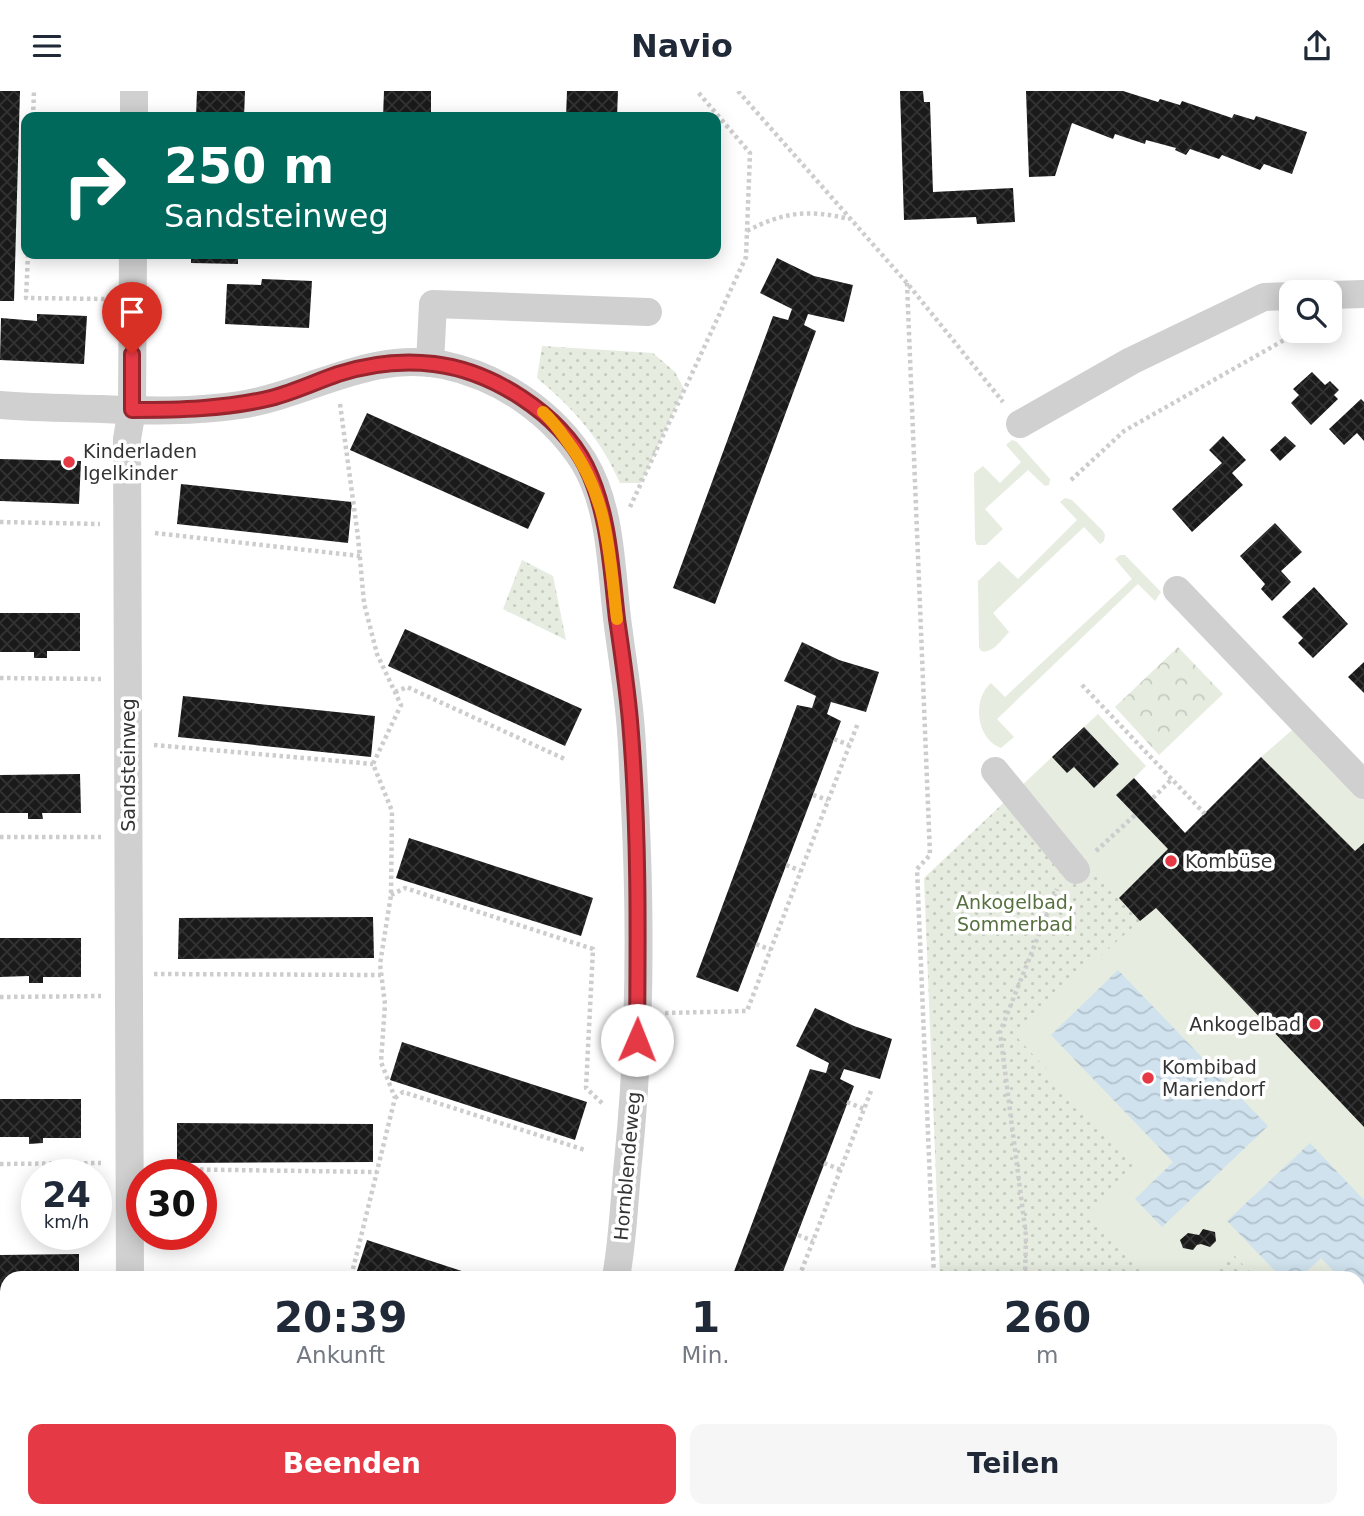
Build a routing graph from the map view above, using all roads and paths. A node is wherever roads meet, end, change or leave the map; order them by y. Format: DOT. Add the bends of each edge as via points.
graph roads {
  1 [pos="34,91"];
  2 [pos="134,91"];
  3 [pos="697,91"];
  4 [pos="738,91"];
  5 [pos="33,112"];
  6 [pos="134,112"];
  7 [pos="715,112"];
  8 [pos="721,119"];
  9 [pos="850,219"];
  10 [pos="747,231"];
  11 [pos="27,259"];
  12 [pos="133,259"];
  13 [pos="906,283"];
  14 [pos="1364,294"];
  15 [pos="1342,295"];
  16 [pos="1279,296"];
  17 [pos="108,299"];
  18 [pos="648,312"];
  19 [pos="1279,343"];
  20 [pos="430,363"];
  21 [pos="338,393"];
  22 [pos="0,405"];
  23 [pos="132,410"];
  24 [pos="1020,424"];
  25 [pos="1071,480"];
  26 [pos="625,517"];
  27 [pos="0,522"];
  28 [pos="107,524"];
  29 [pos="147,532"];
  30 [pos="360,556"];
  31 [pos="1177,590"];
  32 [pos="0,678"];
  33 [pos="108,679"];
  34 [pos="1082,685"];
  35 [pos="395,692"];
  36 [pos="858,723"];
  37 [pos="834,739"];
  38 [pos="148,744"];
  39 [pos="849,745"];
  40 [pos="567,760"];
  41 [pos="373,764"];
  42 [pos="995,771"];
  43 [pos="1172,779"];
  44 [pos="1364,785"];
  45 [pos="813,795"];
  46 [pos="1153,798"];
  47 [pos="828,800"];
  48 [pos="1205,814"];
  49 [pos="1135,815"];
  50 [pos="0,837"];
  51 [pos="109,837"];
  52 [pos="786,865"];
  53 [pos="1076,870"];
  54 [pos="801,871"];
  55 [pos="391,895"];
  56 [pos="756,944"];
  57 [pos="771,950"];
  58 [pos="148,974"];
  59 [pos="381,975"];
  60 [pos="109,996"];
  61 [pos="0,997"];
  62 [pos="660,1013"];
  63 [pos="871,1091"];
  64 [pos="396,1098"];
  65 [pos="848,1102"];
  66 [pos="605,1105"];
  67 [pos="864,1109"];
  68 [pos="584,1150"];
  69 [pos="824,1163"];
  70 [pos="0,1164"];
  71 [pos="21,1164"];
  72 [pos="217,1170"];
  73 [pos="841,1170"];
  74 [pos="377,1172"];
  75 [pos="798,1235"];
  76 [pos="813,1241"];
  77 [pos="130,1271"];
  78 [pos="352,1271"];
  79 [pos="617,1271"];
  80 [pos="801,1271"];
  81 [pos="934,1271"];
  82 [pos="1025,1271"];
  1 -- 5 [label="path"];
  2 -- 6 [label="street"];
  3 -- 7 [label="path"];
  4 -- 9 [label="path"];
  8 -- 10 [label="path" via="750,153"];
  9 -- 10 [label="path" via="795,213 771,218"];
  9 -- 13 [label="path"];
  10 -- 26 [label="path" via="746,257"];
  11 -- 17 [label="path" via="26,297"];
  12 -- 23 [label="street, Sandsteinweg"];
  13 -- 24 [label="path"];
  13 -- 81 [label="path" via="930,855 917,869"];
  14 -- 15 [label="street"];
  16 -- 24 [label="street" via="1264,297 1131,361"];
  18 -- 20 [label="street" via="433,304"];
  19 -- 25 [label="path" via="1124,431"];
  20 -- 23 [label="street, Hornblendeweg" via="363,367 242,404"];
  20 -- 79 [label="street, Hornblendeweg" via="497,384 546,415 585,464 605,520 630,721 638,867 637,1040"];
  21 -- 30 [label="path"];
  22 -- 23 [label="street, Hornblendeweg"];
  23 -- 77 [label="street, Sandsteinweg" via="127,439"];
  27 -- 28 [label="path"];
  29 -- 30 [label="path"];
  30 -- 35 [label="path" via="373,641"];
  31 -- 44 [label="street"];
  32 -- 33 [label="path"];
  34 -- 43 [label="path"];
  35 -- 40 [label="path" via="407,687"];
  35 -- 41 [label="path" via="401,705"];
  36 -- 39 [label="path"];
  37 -- 39 [label="path"];
  38 -- 41 [label="path"];
  39 -- 47 [label="path"];
  41 -- 55 [label="path" via="392,811"];
  42 -- 53 [label="street"];
  43 -- 46 [label="path"];
  43 -- 48 [label="path"];
  45 -- 47 [label="path"];
  47 -- 54 [label="path"];
  49 -- 53 [label="path"];
  50 -- 51 [label="path"];
  52 -- 54 [label="path"];
  53 -- 82 [label="path" via="1055,892 1000,1032 1026,1236"];
  54 -- 57 [label="path"];
  55 -- 59 [label="path"];
  55 -- 66 [label="path" via="405,888 593,949 586,1088"];
  56 -- 57 [label="path"];
  57 -- 62 [label="path" via="747,1011"];
  58 -- 59 [label="path"];
  59 -- 64 [label="path" via="385,1003 381,1062"];
  60 -- 61 [label="path"];
  63 -- 67 [label="path"];
  64 -- 68 [label="path" via="403,1092"];
  64 -- 74 [label="path"];
  65 -- 67 [label="path"];
  67 -- 73 [label="path"];
  69 -- 73 [label="path"];
  70 -- 71 [label="path"];
  72 -- 74 [label="path"];
  73 -- 76 [label="path"];
  74 -- 78 [label="path"];
  75 -- 76 [label="path"];
  76 -- 80 [label="path"];
}
